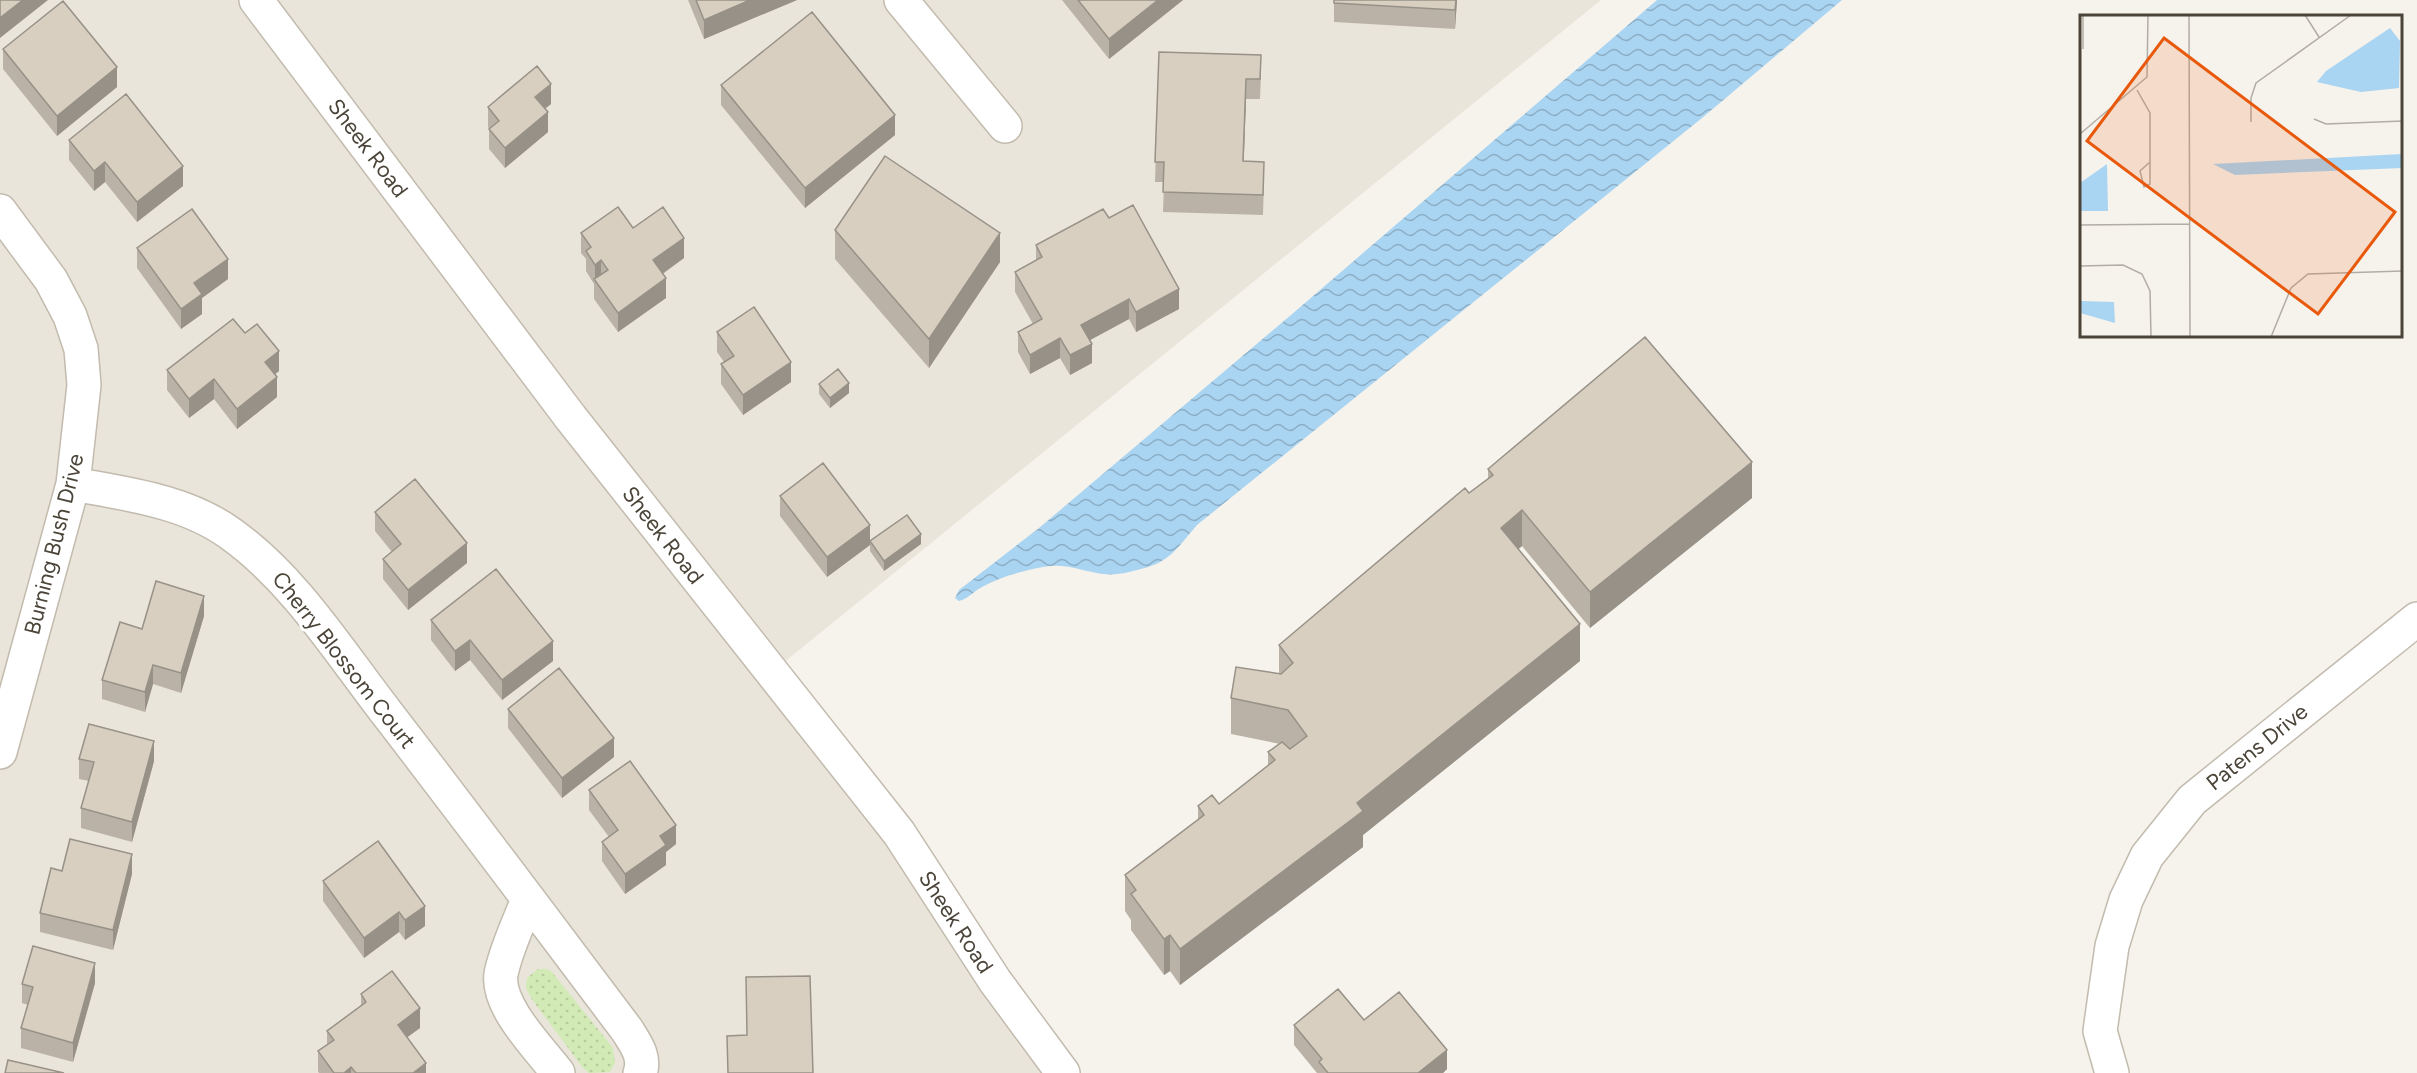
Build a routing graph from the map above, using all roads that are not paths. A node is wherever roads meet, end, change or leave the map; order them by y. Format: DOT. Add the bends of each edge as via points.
graph roads {
  1 [pos="256,0"];
  2 [pos="901,0"];
  3 [pos="1005,126"];
  4 [pos="0,211"];
  5 [pos="73,484"];
  6 [pos="2417,619"];
  7 [pos="0,752"];
  8 [pos="528,900"];
  9 [pos="558,1073"];
  10 [pos="640,1073"];
  11 [pos="1063,1073"];
  12 [pos="2112,1073"];
  1 -- 11 [label="street, Sheek Road" via="571,418 899,833 995,981"];
  2 -- 3 [label="street"];
  4 -- 5 [label="street, Burning Bush Drive" via="51,280 70,316 81,349 84,385"];
  5 -- 7 [label="street, Burning Bush Drive"];
  5 -- 8 [label="street, Cherry Blossom Court" via="181,507 231,533 280,575"];
  6 -- 12 [label="street, Patens Drive" via="2192,800 2147,856 2112,946 2100,1031"];
  8 -- 9 [label="street" via="501,976 503,994 508,1008"];
  8 -- 10 [label="street, Cherry Blossom Court" via="639,1048"];
}
